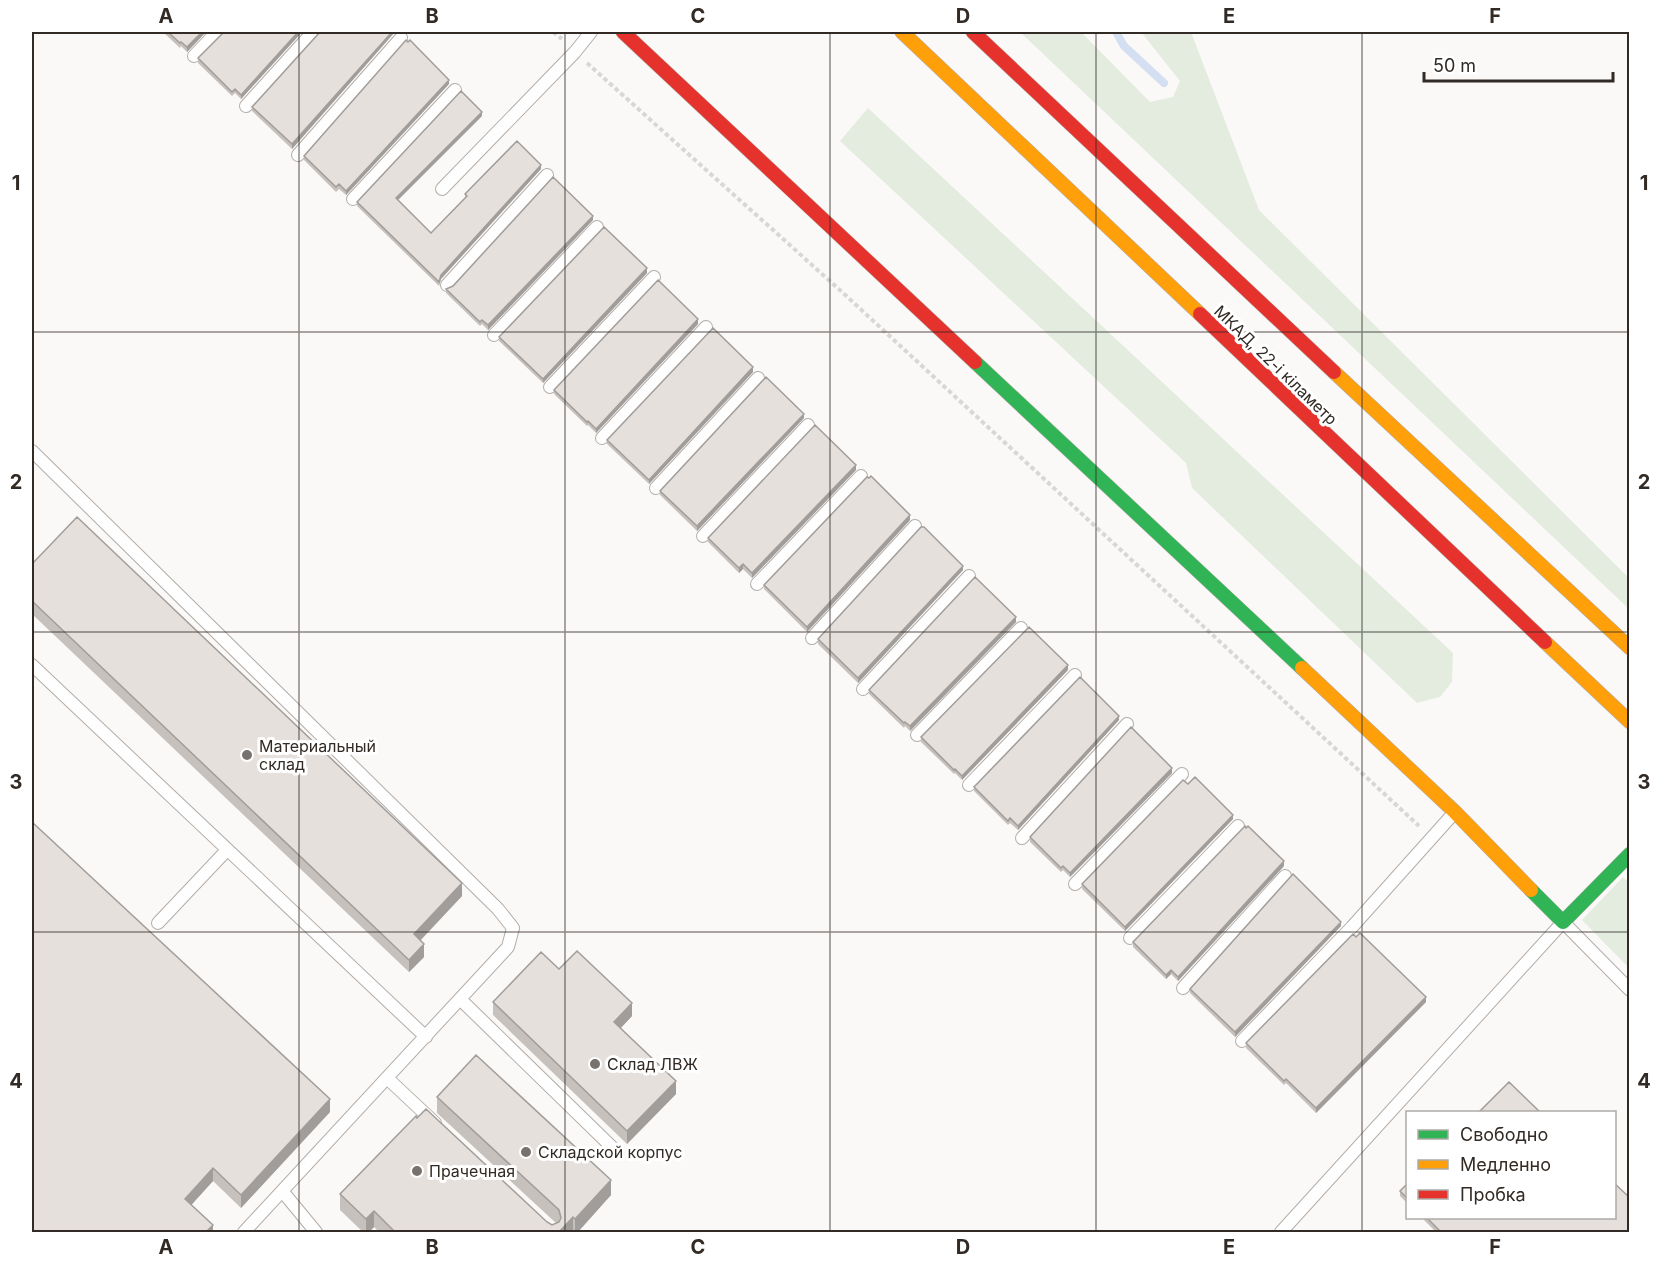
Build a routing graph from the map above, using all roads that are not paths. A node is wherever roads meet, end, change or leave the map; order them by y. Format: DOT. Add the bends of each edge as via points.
graph roads {
  1 [pos="217,32"];
  2 [pos="313,32"];
  3 [pos="591,32"];
  4 [pos="623,32"];
  5 [pos="902,32"];
  6 [pos="973,32"];
  7 [pos="401,38"];
  8 [pos="194,56"];
  9 [pos="455,90"];
  10 [pos="246,106"];
  11 [pos="298,155"];
  12 [pos="547,175"];
  13 [pos="442,189"];
  14 [pos="353,199"];
  15 [pos="597,227"];
  16 [pos="654,277"];
  17 [pos="447,285"];
  18 [pos="706,327"];
  19 [pos="494,335"];
  20 [pos="758,378"];
  21 [pos="550,387"];
  22 [pos="808,425"];
  23 [pos="603,438"];
  24 [pos="32,451"];
  25 [pos="861,476"];
  26 [pos="656,488"];
  27 [pos="915,526"];
  28 [pos="703,536"];
  29 [pos="969,576"];
  30 [pos="757,584"];
  31 [pos="1021,628"];
  32 [pos="812,638"];
  33 [pos="1629,648"];
  34 [pos="32,665"];
  35 [pos="1075,675"];
  36 [pos="863,689"];
  37 [pos="1127,724"];
  38 [pos="1628,728"];
  39 [pos="917,735"];
  40 [pos="1182,774"];
  41 [pos="969,785"];
  42 [pos="1455,812"];
  43 [pos="1238,826"];
  44 [pos="1022,838"];
  45 [pos="227,850"];
  46 [pos="1629,854"];
  47 [pos="1285,876"];
  48 [pos="1075,884"];
  49 [pos="1563,922"];
  50 [pos="158,923"];
  51 [pos="1130,938"];
  52 [pos="1183,988"];
  53 [pos="1629,990"];
  54 [pos="460,999"];
  55 [pos="426,1037"];
  56 [pos="1242,1041"];
  57 [pos="387,1078"];
  58 [pos="448,1135"];
  59 [pos="618,1153"];
  60 [pos="283,1192"];
  61 [pos="244,1233"];
  62 [pos="316,1233"];
  63 [pos="1281,1233"];
  1 -- 8 [label="lane"];
  2 -- 10 [label="lane"];
  3 -- 13 [label="lane"];
  4 -- 42 [label="main road"];
  5 -- 38 [label="main road, МКАД, 22-і кіламетр" via="1615,708"];
  6 -- 33 [label="main road, МКАД, 22-і кіламетр"];
  7 -- 11 [label="lane"];
  9 -- 14 [label="lane"];
  12 -- 17 [label="lane"];
  15 -- 19 [label="lane"];
  16 -- 21 [label="lane"];
  18 -- 23 [label="lane"];
  20 -- 26 [label="lane"];
  22 -- 28 [label="lane"];
  24 -- 54 [label="lane" via="513,928 508,947"];
  25 -- 30 [label="lane"];
  27 -- 32 [label="lane"];
  29 -- 36 [label="lane"];
  31 -- 39 [label="lane"];
  34 -- 45 [label="lane"];
  35 -- 41 [label="lane"];
  37 -- 44 [label="lane"];
  40 -- 48 [label="lane"];
  42 -- 49 [label="main road"];
  42 -- 56 [label="lane"];
  43 -- 51 [label="lane"];
  45 -- 50 [label="lane"];
  45 -- 55 [label="lane"];
  46 -- 49 [label="main road"];
  47 -- 52 [label="lane"];
  49 -- 53 [label="lane"];
  49 -- 63 [label="lane"];
  54 -- 55 [label="lane"];
  54 -- 59 [label="lane"];
  55 -- 57 [label="lane"];
  57 -- 58 [label="lane"];
  57 -- 60 [label="lane"];
  60 -- 61 [label="lane"];
  60 -- 62 [label="lane"];
}
